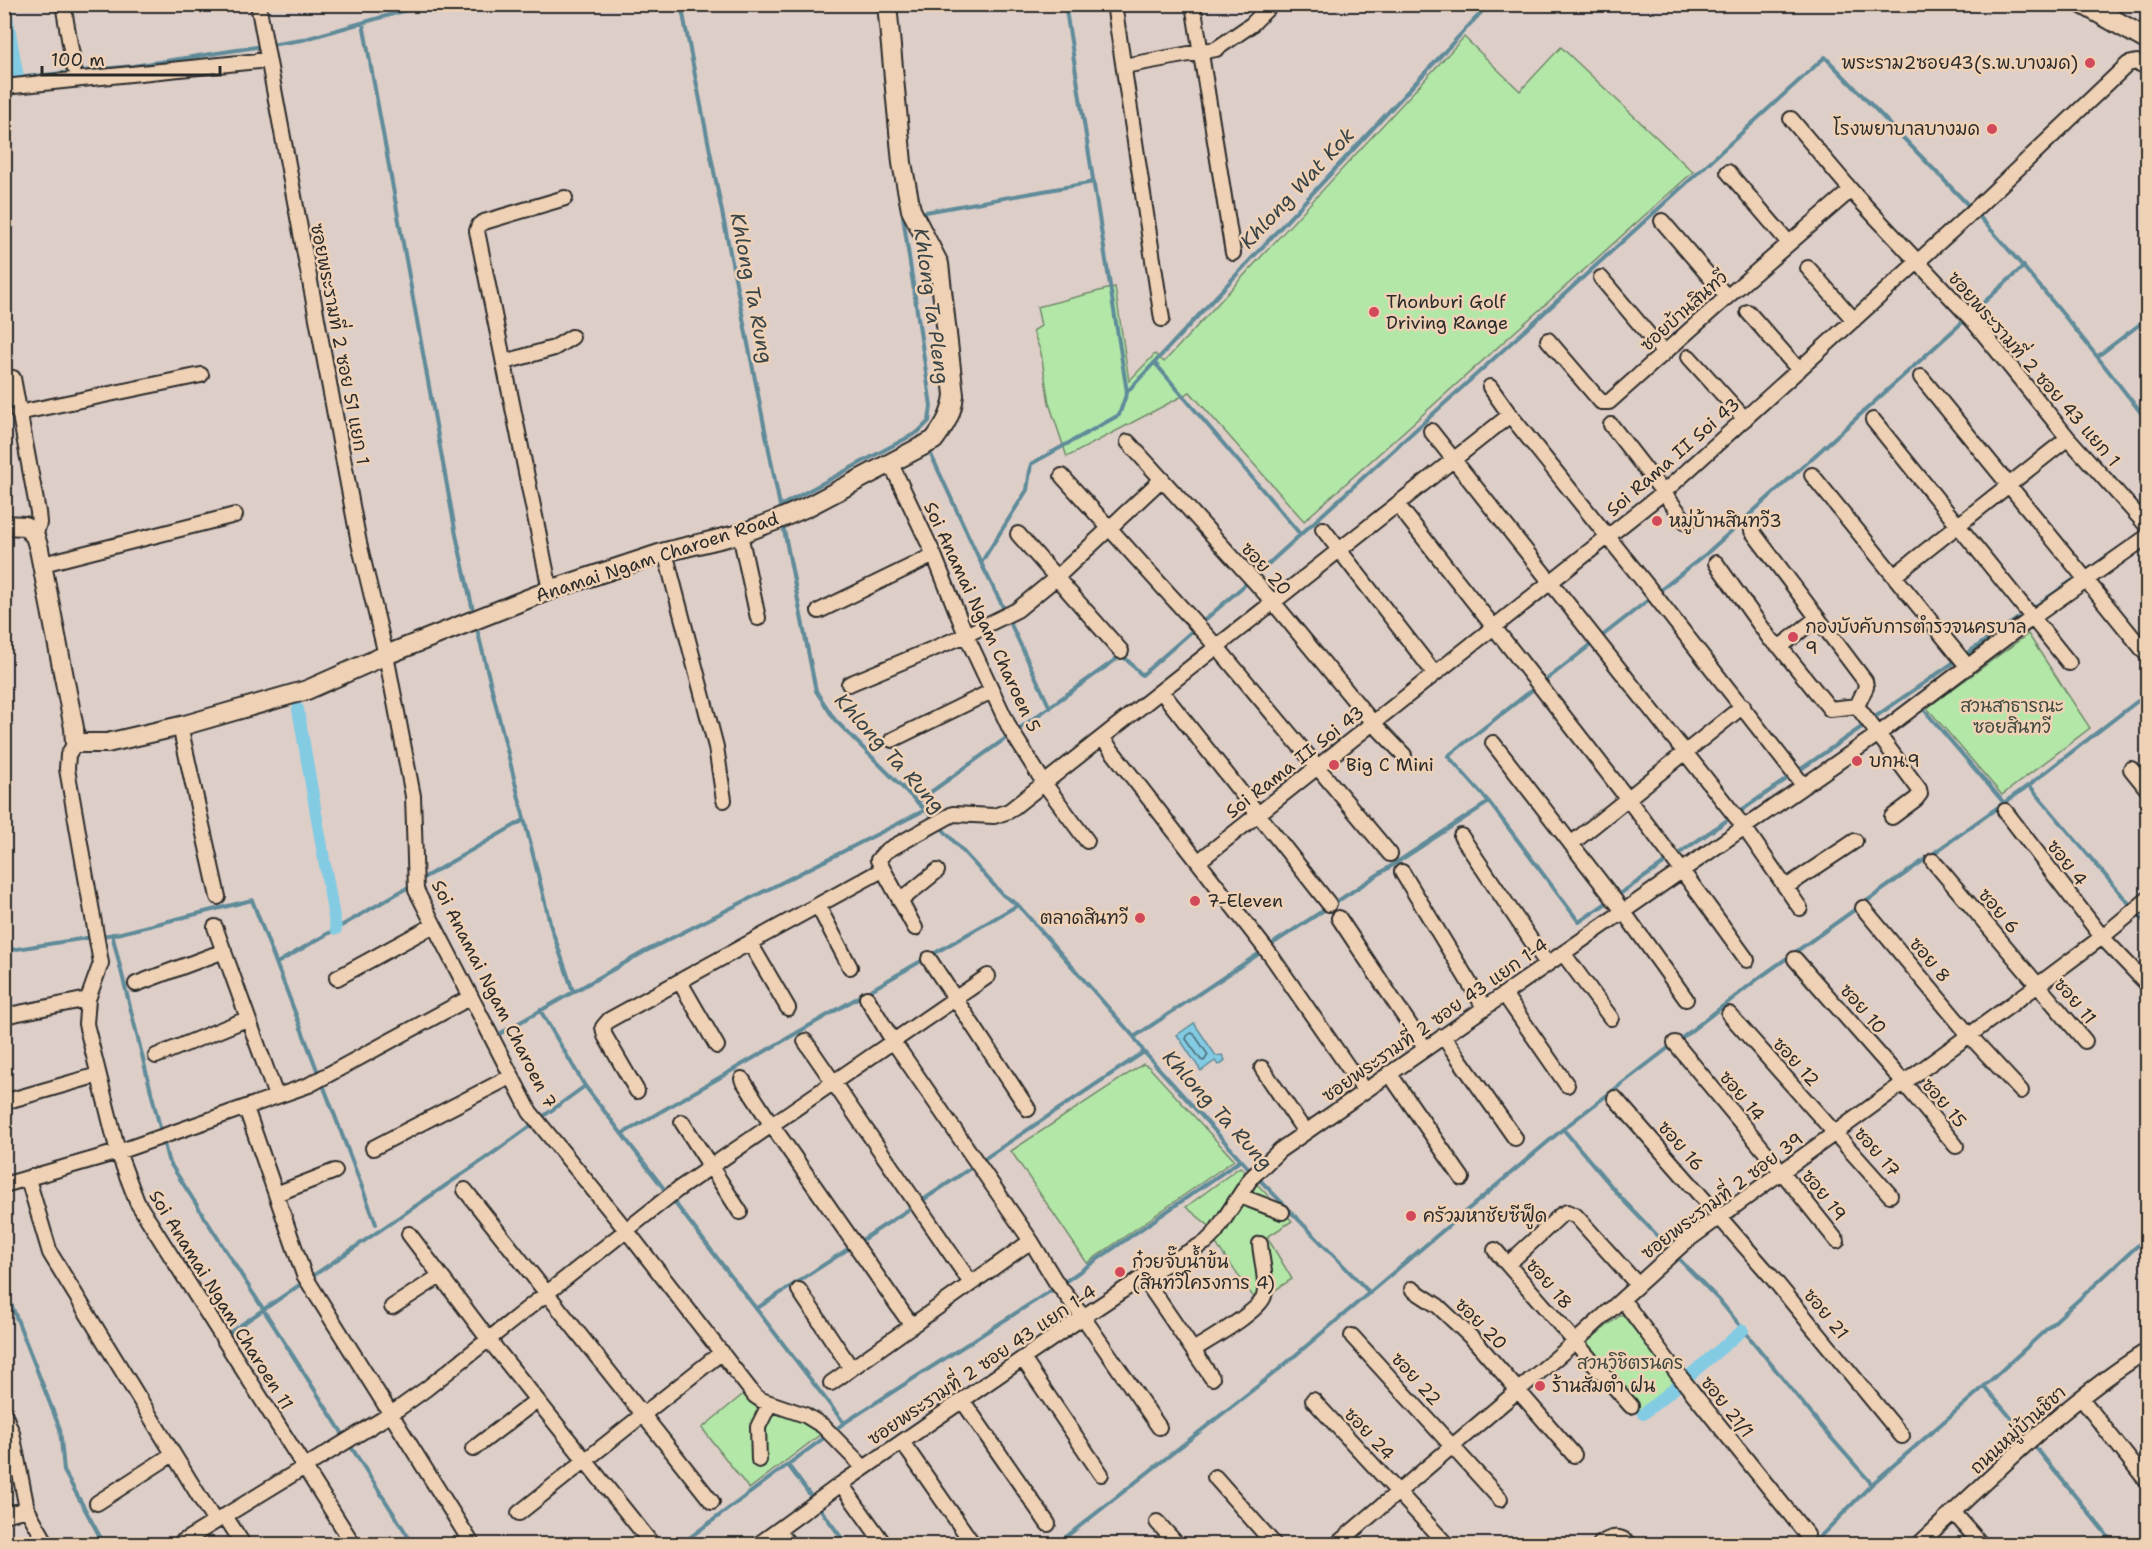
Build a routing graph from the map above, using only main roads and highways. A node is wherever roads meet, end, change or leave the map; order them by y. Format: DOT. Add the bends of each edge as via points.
graph roads {
  1 [pos="2084,4"];
  2 [pos="2114,20"];
  3 [pos="2148,28"];
  4 [pos="2148,40"];
  1 -- 2 [label="main road"];
  2 -- 3 [label="main road"];
  2 -- 4 [label="main road"];
}
